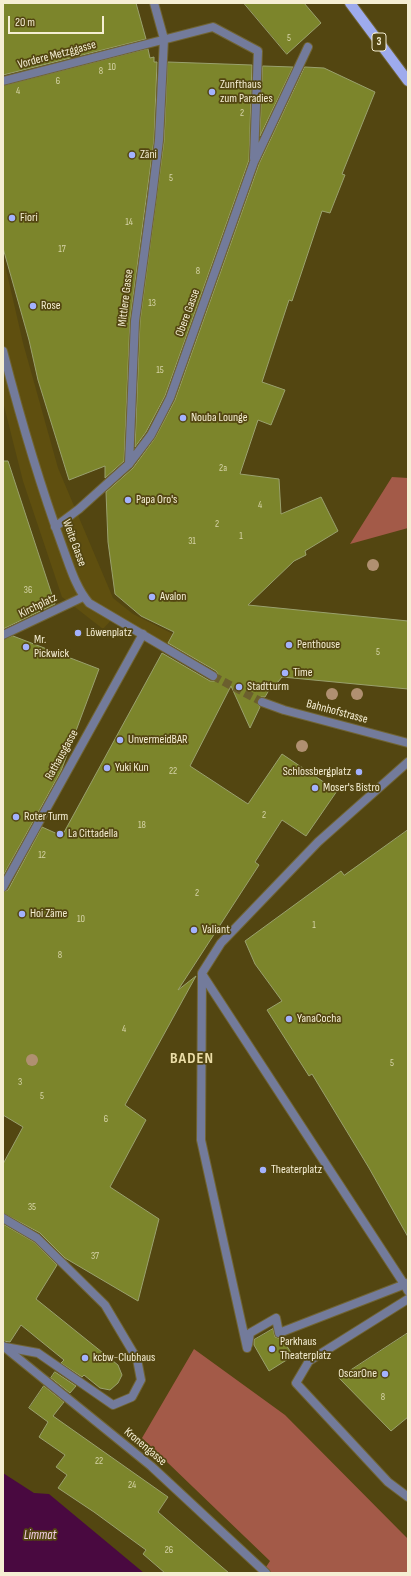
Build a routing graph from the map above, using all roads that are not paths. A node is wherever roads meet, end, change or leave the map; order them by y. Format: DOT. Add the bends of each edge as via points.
graph roads {
  1 [pos="154,3"];
  2 [pos="350,3"];
  3 [pos="164,39"];
  4 [pos="308,47"];
  5 [pos="258,51"];
  6 [pos="3,81"];
  7 [pos="408,81"];
  8 [pos="254,162"];
  9 [pos="3,351"];
  10 [pos="130,464"];
  11 [pos="55,527"];
  12 [pos="83,597"];
  13 [pos="143,634"];
  14 [pos="3,635"];
  15 [pos="213,676"];
  16 [pos="262,702"];
  17 [pos="408,743"];
  18 [pos="408,762"];
  19 [pos="3,887"];
  20 [pos="202,973"];
  21 [pos="3,1218"];
  22 [pos="407,1286"];
  23 [pos="408,1299"];
  24 [pos="4,1347"];
  25 [pos="408,1497"];
  26 [pos="266,1573"];
  1 -- 3 [label="street, Mittlere Gasse"];
  2 -- 7 [label="main road, 3"];
  3 -- 5 [label="street, Vordere Metzggasse" via="213,27"];
  3 -- 6 [label="street, Vordere Metzggasse"];
  3 -- 10 [label="street, Mittlere Gasse" via="158,140 135,321"];
  4 -- 8 [label="street, Obere Gasse"];
  5 -- 8 [label="street, Obere Gasse"];
  8 -- 10 [label="street, Obere Gasse" via="170,398 151,435"];
  9 -- 11 [label="street, Weite Gasse"];
  10 -- 11 [label="street"];
  11 -- 12 [label="street, Weite Gasse"];
  12 -- 13 [label="street, Weite Gasse"];
  12 -- 14 [label="street, Kirchplatz"];
  13 -- 15 [label="street, Weite Gasse"];
  13 -- 19 [label="street, Rathausgasse"];
  16 -- 17 [label="street, Bahnhofstrasse"];
  18 -- 20 [label="street" via="318,842 221,943"];
  20 -- 22 [label="street"];
  20 -- 22 [label="street" via="201,1140 247,1348 250,1334 276,1318 279,1333"];
  21 -- 24 [label="street" via="37,1238 105,1305 137,1359 141,1380 132,1397 113,1405 38,1353"];
  23 -- 25 [label="street" via="309,1361 296,1383 388,1482"];
  24 -- 26 [label="street, Kronengasse" via="156,1471"];
}
